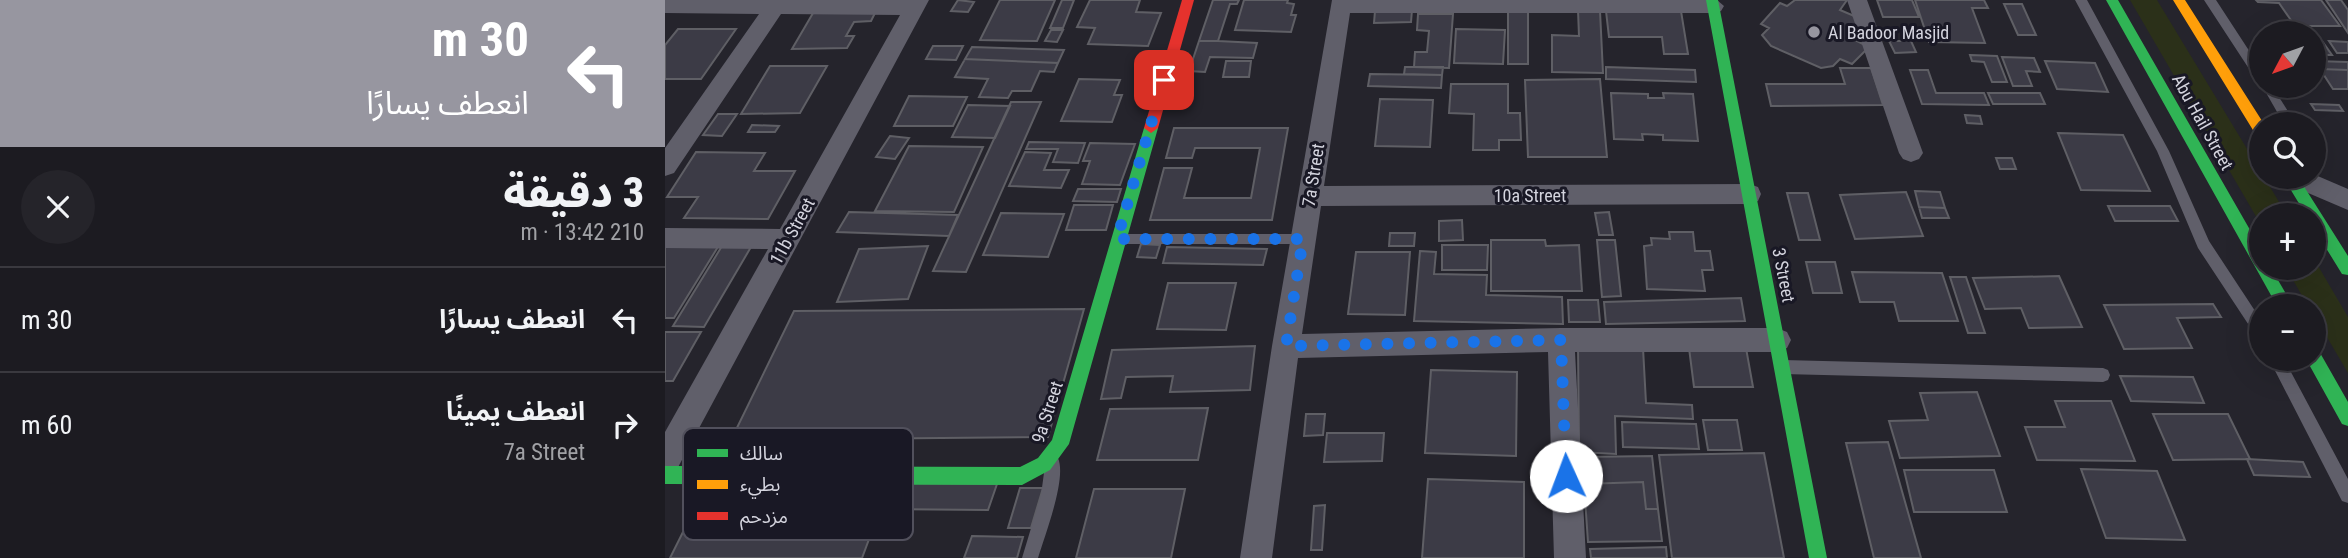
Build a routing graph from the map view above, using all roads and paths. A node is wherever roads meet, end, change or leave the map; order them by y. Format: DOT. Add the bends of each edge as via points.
graph roads {
  1 [pos="1188,0"];
  2 [pos="1857,0"];
  3 [pos="2081,0"];
  4 [pos="2112,0"];
  5 [pos="2179,0"];
  6 [pos="2210,0"];
  7 [pos="1341,3"];
  8 [pos="1713,3"];
  9 [pos="916,4"];
  10 [pos="665,6"];
  11 [pos="775,6"];
  12 [pos="2249,60"];
  13 [pos="2249,112"];
  14 [pos="1911,153"];
  15 [pos="665,166"];
  16 [pos="2298,189"];
  17 [pos="2323,189"];
  18 [pos="1749,194"];
  19 [pos="1310,196"];
  20 [pos="2348,200"];
  21 [pos="665,238"];
  22 [pos="787,239"];
  23 [pos="1117,239"];
  24 [pos="1303,239"];
  25 [pos="2249,243"];
  26 [pos="2348,269"];
  27 [pos="2249,314"];
  28 [pos="1561,340"];
  29 [pos="1286,346"];
  30 [pos="1780,354"];
  31 [pos="2282,371"];
  32 [pos="2321,371"];
  33 [pos="2103,375"];
  34 [pos="2348,418"];
  35 [pos="676,419"];
  36 [pos="1052,458"];
  37 [pos="665,461"];
  38 [pos="665,475"];
  39 [pos="683,475"];
  40 [pos="913,476"];
  41 [pos="2348,495"];
  42 [pos="1030,558"];
  43 [pos="1256,558"];
  44 [pos="1570,558"];
  45 [pos="1818,558"];
  1 -- 23 [label="street, 9a Street"];
  2 -- 14 [label="street"];
  3 -- 27 [label="lane" via="2162,151 2203,244"];
  4 -- 25 [label="street, Abu Hail Street"];
  5 -- 13 [label="street"];
  6 -- 12 [label="lane"];
  7 -- 8 [label="street"];
  7 -- 19 [label="street, 7a Street"];
  8 -- 18 [label="street, 3 Street"];
  9 -- 11 [label="street"];
  9 -- 22 [label="street, 11b Street"];
  10 -- 11 [label="street"];
  11 -- 15 [label="street"];
  16 -- 26 [label="street"];
  17 -- 20 [label="street"];
  18 -- 19 [label="street, 10a Street"];
  18 -- 30 [label="street, 3 Street"];
  19 -- 24 [label="street, 7a Street"];
  21 -- 22 [label="street"];
  22 -- 35 [label="street, 11b Street"];
  23 -- 24 [label="lane"];
  23 -- 36 [label="street, 9a Street" via="1060,444"];
  24 -- 29 [label="street, 7a Street"];
  28 -- 29 [label="street"];
  28 -- 30 [label="street"];
  28 -- 44 [label="street"];
  29 -- 43 [label="street, 7a Street"];
  30 -- 33 [label="lane"];
  30 -- 45 [label="street, 3 Street"];
  31 -- 41 [label="lane"];
  32 -- 34 [label="street"];
  35 -- 37 [label="street, 11b Street"];
  36 -- 40 [label="street, 9a Street" via="1023,476"];
  36 -- 42 [label="lane" via="1049,495"];
  38 -- 39 [label="street, 9a Street"];
}
